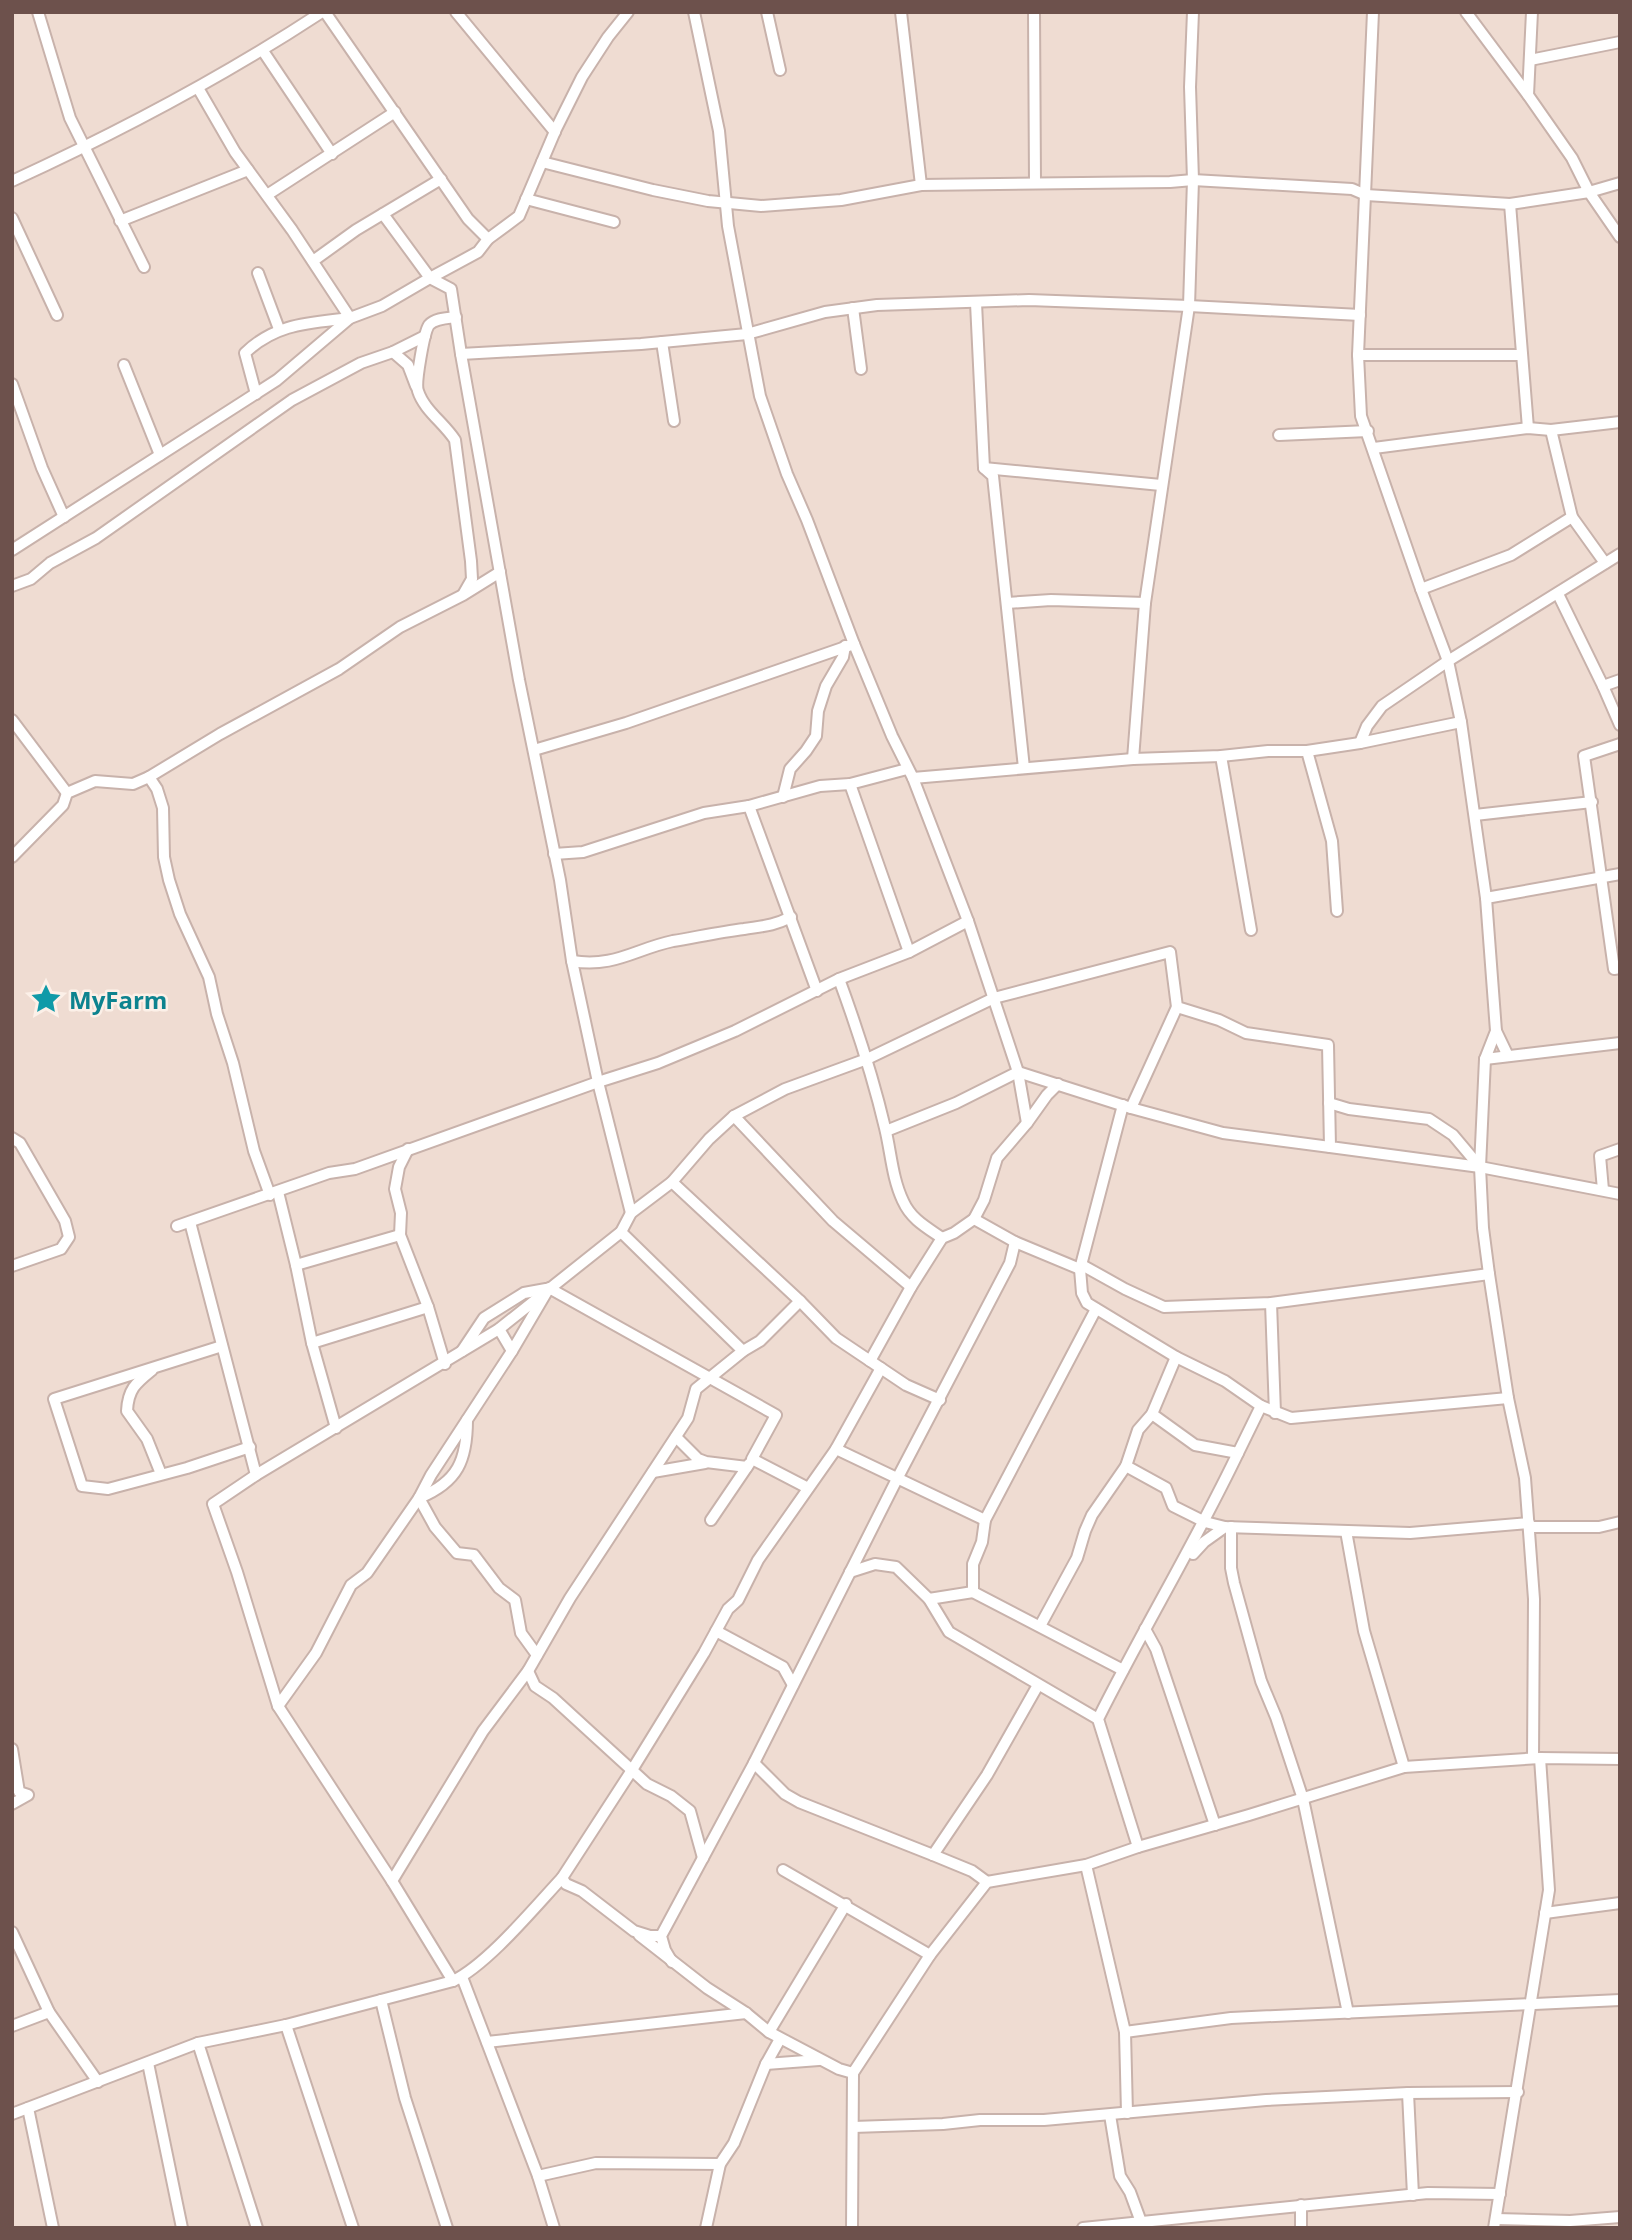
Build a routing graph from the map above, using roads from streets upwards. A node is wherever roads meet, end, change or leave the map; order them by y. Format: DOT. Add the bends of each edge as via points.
graph roads {
  1 [pos="38,12"];
  2 [pos="323,12"];
  3 [pos="456,12"];
  4 [pos="628,12"];
  5 [pos="694,12"];
  6 [pos="767,12"];
  7 [pos="901,12"];
  8 [pos="1034,12"];
  9 [pos="1193,12"];
  10 [pos="1373,12"];
  11 [pos="1466,12"];
  12 [pos="1532,12"];
  13 [pos="1620,42"];
  14 [pos="263,51"];
  15 [pos="1530,60"];
  16 [pos="780,70"];
  17 [pos="198,88"];
  18 [pos="1528,95"];
  19 [pos="395,112"];
  20 [pos="555,132"];
  21 [pos="85,148"];
  22 [pos="331,154"];
  23 [pos="542,162"];
  24 [pos="248,170"];
  25 [pos="441,179"];
  26 [pos="1193,180"];
  27 [pos="12,181"];
  28 [pos="1035,182"];
  29 [pos="1620,183"];
  30 [pos="921,185"];
  31 [pos="1589,192"];
  32 [pos="267,195"];
  33 [pos="1366,195"];
  34 [pos="526,199"];
  35 [pos="724,204"];
  36 [pos="1510,204"];
  37 [pos="383,214"];
  38 [pos="12,218"];
  39 [pos="120,221"];
  40 [pos="614,222"];
  41 [pos="1620,237"];
  42 [pos="488,239"];
  43 [pos="313,261"];
  44 [pos="144,267"];
  45 [pos="258,273"];
  46 [pos="430,278"];
  47 [pos="976,303"];
  48 [pos="1189,306"];
  49 [pos="853,308"];
  50 [pos="57,315"];
  51 [pos="1360,316"];
  52 [pos="456,317"];
  53 [pos="351,318"];
  54 [pos="279,329"];
  55 [pos="747,334"];
  56 [pos="425,335"];
  57 [pos="662,342"];
  58 [pos="393,352"];
  59 [pos="461,354"];
  60 [pos="1358,355"];
  61 [pos="1522,355"];
  62 [pos="124,365"];
  63 [pos="862,369"];
  64 [pos="12,384"];
  65 [pos="417,389"];
  66 [pos="256,394"];
  67 [pos="674,421"];
  68 [pos="1620,422"];
  69 [pos="1528,428"];
  70 [pos="1551,430"];
  71 [pos="1368,431"];
  72 [pos="1279,435"];
  73 [pos="1374,448"];
  74 [pos="160,455"];
  75 [pos="984,468"];
  76 [pos="1161,485"];
  77 [pos="64,517"];
  78 [pos="1572,517"];
  79 [pos="12,550"];
  80 [pos="1620,554"];
  81 [pos="1605,563"];
  82 [pos="500,572"];
  83 [pos="12,586"];
  84 [pos="1421,589"];
  85 [pos="1558,594"];
  86 [pos="463,595"];
  87 [pos="1007,603"];
  88 [pos="1145,603"];
  89 [pos="850,645"];
  90 [pos="1448,661"];
  91 [pos="1620,680"];
  92 [pos="1603,686"];
  93 [pos="12,720"];
  94 [pos="1461,722"];
  95 [pos="1620,725"];
  96 [pos="1360,743"];
  97 [pos="1620,744"];
  98 [pos="534,750"];
  99 [pos="1307,751"];
  100 [pos="1221,756"];
  101 [pos="1133,759"];
  102 [pos="1024,768"];
  103 [pos="910,774"];
  104 [pos="149,777"];
  105 [pos="850,785"];
  106 [pos="67,793"];
  107 [pos="783,797"];
  108 [pos="1592,802"];
  109 [pos="749,806"];
  110 [pos="1475,815"];
  111 [pos="554,854"];
  112 [pos="12,857"];
  113 [pos="1620,873"];
  114 [pos="1601,877"];
  115 [pos="1486,898"];
  116 [pos="1337,911"];
  117 [pos="791,917"];
  118 [pos="968,921"];
  119 [pos="1251,930"];
  120 [pos="909,951"];
  121 [pos="572,961"];
  122 [pos="1620,968"];
  123 [pos="839,979"];
  124 [pos="817,991"];
  125 [pos="993,998"];
  126 [pos="1177,1007"];
  127 [pos="1496,1031"];
  128 [pos="1620,1043"];
  129 [pos="1508,1056"];
  130 [pos="867,1059"];
  131 [pos="1485,1059"];
  132 [pos="1018,1072"];
  133 [pos="598,1082"];
  134 [pos="1058,1084"];
  135 [pos="1329,1103"];
  136 [pos="1127,1107"];
  137 [pos="734,1116"];
  138 [pos="1027,1123"];
  139 [pos="886,1131"];
  140 [pos="12,1138"];
  141 [pos="1330,1147"];
  142 [pos="408,1149"];
  143 [pos="1620,1149"];
  144 [pos="1480,1167"];
  145 [pos="672,1182"];
  146 [pos="1603,1190"];
  147 [pos="274,1193"];
  148 [pos="1620,1194"];
  149 [pos="631,1213"];
  150 [pos="974,1219"];
  151 [pos="190,1222"];
  152 [pos="177,1226"];
  153 [pos="621,1232"];
  154 [pos="400,1235"];
  155 [pos="942,1238"];
  156 [pos="1015,1242"];
  157 [pos="296,1265"];
  158 [pos="12,1266"];
  159 [pos="1081,1267"];
  160 [pos="1489,1273"];
  161 [pos="911,1287"];
  162 [pos="549,1288"];
  163 [pos="800,1301"];
  164 [pos="1271,1303"];
  165 [pos="428,1307"];
  166 [pos="1096,1309"];
  167 [pos="499,1329"];
  168 [pos="312,1343"];
  169 [pos="222,1346"];
  170 [pos="512,1351"];
  171 [pos="743,1351"];
  172 [pos="460,1354"];
  173 [pos="1176,1357"];
  174 [pos="870,1361"];
  175 [pos="444,1364"];
  176 [pos="157,1366"];
  177 [pos="881,1368"];
  178 [pos="711,1379"];
  179 [pos="1508,1398"];
  180 [pos="940,1400"];
  181 [pos="1261,1406"];
  182 [pos="1275,1413"];
  183 [pos="1152,1414"];
  184 [pos="467,1420"];
  185 [pos="336,1428"];
  186 [pos="676,1437"];
  187 [pos="250,1447"];
  188 [pos="836,1449"];
  189 [pos="1238,1453"];
  190 [pos="706,1462"];
  191 [pos="750,1463"];
  192 [pos="1126,1466"];
  193 [pos="653,1472"];
  194 [pos="161,1474"];
  195 [pos="256,1475"];
  196 [pos="897,1479"];
  197 [pos="808,1488"];
  198 [pos="419,1497"];
  199 [pos="711,1520"];
  200 [pos="985,1520"];
  201 [pos="1205,1522"];
  202 [pos="1620,1522"];
  203 [pos="1529,1525"];
  204 [pos="1228,1527"];
  205 [pos="1346,1531"];
  206 [pos="850,1572"];
  207 [pos="1177,1572"];
  208 [pos="973,1592"];
  209 [pos="929,1599"];
  210 [pos="1040,1626"];
  211 [pos="1145,1629"];
  212 [pos="716,1631"];
  213 [pos="537,1655"];
  214 [pos="802,1666"];
  215 [pos="783,1668"];
  216 [pos="1122,1670"];
  217 [pos="527,1671"];
  218 [pos="793,1685"];
  219 [pos="1038,1685"];
  220 [pos="278,1706"];
  221 [pos="1098,1719"];
  222 [pos="12,1749"];
  223 [pos="1537,1758"];
  224 [pos="1620,1759"];
  225 [pos="754,1763"];
  226 [pos="1404,1766"];
  227 [pos="632,1770"];
  228 [pos="1303,1799"];
  229 [pos="12,1804"];
  230 [pos="1215,1825"];
  231 [pos="1138,1847"];
  232 [pos="933,1855"];
  233 [pos="703,1858"];
  234 [pos="1086,1865"];
  235 [pos="783,1870"];
  236 [pos="562,1878"];
  237 [pos="392,1881"];
  238 [pos="987,1882"];
  239 [pos="1620,1903"];
  240 [pos="846,1904"];
  241 [pos="1545,1913"];
  242 [pos="634,1931"];
  243 [pos="12,1932"];
  244 [pos="662,1936"];
  245 [pos="15,1945"];
  246 [pos="930,1955"];
  247 [pos="672,1962"];
  248 [pos="458,1979"];
  249 [pos="382,2000"];
  250 [pos="1620,2000"];
  251 [pos="1529,2004"];
  252 [pos="48,2012"];
  253 [pos="1348,2012"];
  254 [pos="746,2013"];
  255 [pos="286,2025"];
  256 [pos="12,2026"];
  257 [pos="769,2032"];
  258 [pos="1125,2032"];
  259 [pos="780,2039"];
  260 [pos="487,2042"];
  261 [pos="198,2043"];
  262 [pos="820,2060"];
  263 [pos="148,2063"];
  264 [pos="766,2064"];
  265 [pos="853,2073"];
  266 [pos="98,2081"];
  267 [pos="1518,2092"];
  268 [pos="1408,2093"];
  269 [pos="28,2108"];
  270 [pos="1128,2113"];
  271 [pos="12,2114"];
  272 [pos="1110,2115"];
  273 [pos="853,2127"];
  274 [pos="720,2164"];
  275 [pos="538,2176"];
  276 [pos="1500,2194"];
  277 [pos="1413,2195"];
  278 [pos="1301,2205"];
  279 [pos="1620,2217"];
  280 [pos="1142,2222"];
  281 [pos="1495,2224"];
  282 [pos="53,2228"];
  283 [pos="182,2228"];
  284 [pos="257,2228"];
  285 [pos="353,2228"];
  286 [pos="447,2228"];
  287 [pos="554,2228"];
  288 [pos="706,2228"];
  289 [pos="852,2228"];
  290 [pos="1083,2228"];
  291 [pos="1301,2228"];
  1 -- 21 [label="street" via="70,118"];
  2 -- 14 [label="street"];
  2 -- 19 [label="street"];
  3 -- 20 [label="street"];
  4 -- 20 [label="street" via="582,77"];
  5 -- 35 [label="street" via="719,131"];
  6 -- 16 [label="street"];
  7 -- 30 [label="street"];
  8 -- 28 [label="street"];
  9 -- 26 [label="street"];
  10 -- 33 [label="street"];
  11 -- 18 [label="street"];
  12 -- 15 [label="street"];
  13 -- 15 [label="street"];
  14 -- 17 [label="street"];
  14 -- 22 [label="street"];
  15 -- 18 [label="street"];
  17 -- 21 [label="street"];
  17 -- 24 [label="street"];
  18 -- 31 [label="street" via="1572,158"];
  19 -- 22 [label="street"];
  19 -- 25 [label="street"];
  20 -- 23 [label="street"];
  21 -- 27 [label="street"];
  21 -- 39 [label="street"];
  22 -- 32 [label="street"];
  23 -- 34 [label="street"];
  23 -- 35 [label="street"];
  24 -- 32 [label="street"];
  24 -- 39 [label="street"];
  25 -- 37 [label="street"];
  25 -- 42 [label="street"];
  26 -- 28 [label="street"];
  26 -- 33 [label="street" via="1352,189"];
  26 -- 48 [label="street"];
  28 -- 30 [label="street"];
  29 -- 31 [label="street"];
  30 -- 35 [label="street" via="841,200"];
  31 -- 36 [label="street"];
  31 -- 41 [label="street"];
  32 -- 43 [label="street"];
  33 -- 36 [label="street"];
  33 -- 51 [label="street"];
  34 -- 40 [label="street"];
  34 -- 42 [label="street" via="519,216"];
  35 -- 55 [label="street"];
  36 -- 61 [label="street"];
  37 -- 43 [label="street"];
  37 -- 46 [label="street"];
  38 -- 50 [label="street"];
  39 -- 44 [label="street"];
  42 -- 46 [label="street" via="478,252"];
  43 -- 53 [label="street"];
  45 -- 54 [label="street"];
  46 -- 52 [label="street" via="451,289"];
  46 -- 53 [label="street"];
  47 -- 48 [label="street" via="1029,300"];
  47 -- 49 [label="street"];
  47 -- 75 [label="street"];
  48 -- 51 [label="street"];
  48 -- 76 [label="street"];
  49 -- 55 [label="street"];
  49 -- 63 [label="street"];
  51 -- 60 [label="street"];
  52 -- 56 [label="street" via="434,321"];
  52 -- 59 [label="street"];
  53 -- 54 [label="street"];
  53 -- 66 [label="street"];
  54 -- 66 [label="street" via="244,353"];
  55 -- 57 [label="street"];
  55 -- 89 [label="street" via="760,396"];
  56 -- 58 [label="street"];
  56 -- 65 [label="street"];
  57 -- 59 [label="street"];
  57 -- 67 [label="street"];
  58 -- 65 [label="street" via="408,365"];
  58 -- 83 [label="street" via="361,363 292,400 96,538"];
  59 -- 82 [label="street"];
  60 -- 61 [label="street"];
  60 -- 71 [label="street" via="1362,416"];
  61 -- 69 [label="street"];
  62 -- 74 [label="street"];
  64 -- 77 [label="street"];
  65 -- 86 [label="street" via="455,440 472,579"];
  66 -- 74 [label="street"];
  68 -- 70 [label="street"];
  69 -- 70 [label="street"];
  69 -- 73 [label="street"];
  70 -- 78 [label="street"];
  71 -- 72 [label="street"];
  71 -- 73 [label="street"];
  73 -- 84 [label="street"];
  74 -- 77 [label="street"];
  75 -- 76 [label="street"];
  75 -- 87 [label="street" via="993,476"];
  76 -- 88 [label="street"];
  77 -- 79 [label="street"];
  78 -- 81 [label="street"];
  78 -- 84 [label="street" via="1511,555"];
  80 -- 81 [label="street"];
  81 -- 85 [label="street"];
  82 -- 86 [label="street"];
  82 -- 98 [label="street"];
  84 -- 90 [label="street"];
  85 -- 90 [label="street"];
  85 -- 92 [label="street"];
  86 -- 104 [label="street" via="400,627 338,670"];
  87 -- 88 [label="street"];
  87 -- 102 [label="street"];
  88 -- 101 [label="street"];
  89 -- 98 [label="street"];
  89 -- 103 [label="street"];
  89 -- 107 [label="street" via="825,686 816,736 790,769"];
  90 -- 94 [label="street"];
  90 -- 96 [label="street" via="1382,706"];
  91 -- 92 [label="street"];
  92 -- 95 [label="street"];
  93 -- 106 [label="street"];
  94 -- 96 [label="street"];
  94 -- 110 [label="street"];
  96 -- 99 [label="street"];
  97 -- 108 [label="street" via="1584,756"];
  98 -- 111 [label="street"];
  99 -- 100 [label="street"];
  99 -- 116 [label="street" via="1332,841"];
  100 -- 101 [label="street"];
  100 -- 119 [label="street"];
  101 -- 102 [label="street"];
  102 -- 103 [label="street"];
  103 -- 105 [label="street"];
  103 -- 118 [label="street"];
  104 -- 106 [label="street" via="133,784 95,780"];
  104 -- 147 [label="street" via="163,808 169,880 209,977 254,1151"];
  105 -- 107 [label="street" via="820,786"];
  105 -- 120 [label="street"];
  106 -- 112 [label="street" via="63,805"];
  107 -- 109 [label="street"];
  108 -- 110 [label="street"];
  108 -- 114 [label="street"];
  109 -- 111 [label="street" via="704,813 583,852"];
  109 -- 117 [label="street"];
  110 -- 115 [label="street"];
  111 -- 121 [label="street"];
  113 -- 114 [label="street"];
  114 -- 115 [label="street"];
  114 -- 122 [label="street" via="1614,969"];
  115 -- 127 [label="street"];
  117 -- 121 [label="street" via="775,926 669,942 619,960"];
  117 -- 124 [label="street"];
  118 -- 120 [label="street"];
  118 -- 125 [label="street"];
  120 -- 123 [label="street"];
  121 -- 133 [label="street"];
  123 -- 124 [label="street"];
  123 -- 130 [label="street"];
  124 -- 133 [label="street" via="659,1063"];
  125 -- 126 [label="street" via="1170,952"];
  125 -- 130 [label="street"];
  125 -- 132 [label="street"];
  126 -- 135 [label="street" via="1247,1033 1328,1045"];
  126 -- 136 [label="street"];
  127 -- 129 [label="street"];
  127 -- 131 [label="street"];
  128 -- 129 [label="street"];
  129 -- 131 [label="street"];
  130 -- 137 [label="street" via="785,1089"];
  130 -- 139 [label="street"];
  131 -- 144 [label="street"];
  132 -- 134 [label="street"];
  132 -- 138 [label="street"];
  132 -- 139 [label="street"];
  133 -- 142 [label="street"];
  133 -- 149 [label="street"];
  134 -- 136 [label="street"];
  134 -- 138 [label="street"];
  135 -- 141 [label="street"];
  135 -- 144 [label="street" via="1429,1119 1453,1135"];
  136 -- 141 [label="street" via="1223,1133"];
  136 -- 159 [label="street"];
  137 -- 145 [label="street"];
  137 -- 161 [label="street" via="833,1221"];
  138 -- 150 [label="street" via="997,1158"];
  139 -- 155 [label="street" via="903,1202 916,1220"];
  140 -- 158 [label="street" via="20,1143 65,1220 69,1237 61,1249"];
  141 -- 144 [label="street"];
  142 -- 147 [label="street"];
  142 -- 154 [label="street" via="395,1189"];
  143 -- 146 [label="street" via="1600,1156"];
  144 -- 146 [label="street"];
  144 -- 160 [label="street"];
  145 -- 149 [label="street"];
  145 -- 163 [label="street"];
  146 -- 148 [label="street"];
  147 -- 151 [label="street"];
  147 -- 157 [label="street"];
  149 -- 153 [label="street"];
  150 -- 155 [label="street"];
  150 -- 156 [label="street"];
  151 -- 152 [label="street"];
  151 -- 169 [label="street"];
  153 -- 162 [label="street"];
  153 -- 171 [label="street"];
  154 -- 157 [label="street"];
  154 -- 165 [label="street"];
  155 -- 161 [label="street"];
  156 -- 159 [label="street"];
  156 -- 180 [label="street" via="1010,1264"];
  157 -- 168 [label="street"];
  159 -- 164 [label="street" via="1164,1307"];
  159 -- 166 [label="street" via="1082,1293"];
  160 -- 164 [label="street"];
  160 -- 179 [label="street"];
  161 -- 174 [label="street"];
  162 -- 167 [label="street"];
  162 -- 170 [label="street"];
  162 -- 172 [label="street" via="524,1293 484,1318"];
  162 -- 178 [label="street"];
  163 -- 171 [label="street" via="760,1341"];
  163 -- 174 [label="street" via="836,1338"];
  164 -- 182 [label="street"];
  165 -- 168 [label="street"];
  165 -- 175 [label="street"];
  166 -- 173 [label="street"];
  166 -- 200 [label="street"];
  167 -- 170 [label="street"];
  167 -- 172 [label="street"];
  168 -- 185 [label="street"];
  169 -- 176 [label="street"];
  169 -- 187 [label="street"];
  170 -- 184 [label="street"];
  171 -- 178 [label="street"];
  172 -- 175 [label="street"];
  173 -- 181 [label="street" via="1225,1381"];
  173 -- 183 [label="street"];
  174 -- 177 [label="street"];
  175 -- 185 [label="street"];
  176 -- 194 [label="street" via="136,1383 127,1411 147,1439"];
  176 -- 194 [label="street" via="54,1399 82,1486 108,1489"];
  177 -- 180 [label="street"];
  177 -- 188 [label="street"];
  178 -- 186 [label="street" via="696,1389 688,1418"];
  178 -- 191 [label="street" via="776,1415"];
  179 -- 182 [label="street" via="1291,1418"];
  179 -- 203 [label="street" via="1525,1478"];
  180 -- 196 [label="street"];
  181 -- 182 [label="street"];
  181 -- 189 [label="street"];
  183 -- 189 [label="street" via="1195,1445"];
  183 -- 192 [label="street" via="1138,1430"];
  184 -- 198 [label="street"];
  184 -- 198 [label="street" via="462,1462 449,1480"];
  185 -- 195 [label="street"];
  186 -- 190 [label="street"];
  186 -- 193 [label="street"];
  187 -- 194 [label="street"];
  187 -- 195 [label="street"];
  188 -- 196 [label="street"];
  188 -- 197 [label="street"];
  189 -- 201 [label="street"];
  190 -- 191 [label="street"];
  190 -- 193 [label="street"];
  191 -- 197 [label="street"];
  191 -- 199 [label="street"];
  192 -- 201 [label="street" via="1166,1488 1173,1506"];
  192 -- 210 [label="street" via="1092,1516 1077,1558"];
  193 -- 213 [label="street"];
  195 -- 220 [label="street" via="213,1504"];
  196 -- 200 [label="street"];
  196 -- 206 [label="street"];
  197 -- 212 [label="street"];
  198 -- 213 [label="street" via="435,1527 457,1553 474,1555 499,1588 515,1600 521,1633"];
  198 -- 220 [label="street" via="367,1573 351,1585 316,1653"];
  200 -- 208 [label="street" via="973,1564"];
  201 -- 204 [label="street"];
  201 -- 207 [label="street"];
  202 -- 203 [label="street" via="1599,1527"];
  203 -- 205 [label="street" via="1410,1533"];
  203 -- 223 [label="street"];
  204 -- 205 [label="street"];
  204 -- 207 [label="street" via="1204,1542"];
  204 -- 228 [label="street" via="1231,1568 1247,1632"];
  205 -- 226 [label="street" via="1364,1632"];
  206 -- 209 [label="street" via="875,1564 896,1567"];
  206 -- 214 [label="street"];
  207 -- 211 [label="street"];
  208 -- 209 [label="street"];
  208 -- 210 [label="street"];
  209 -- 219 [label="street" via="949,1632"];
  210 -- 216 [label="street"];
  211 -- 216 [label="street"];
  211 -- 230 [label="street" via="1156,1649"];
  212 -- 215 [label="street"];
  212 -- 227 [label="street"];
  213 -- 217 [label="street"];
  214 -- 215 [label="street"];
  214 -- 218 [label="street"];
  215 -- 218 [label="street"];
  216 -- 221 [label="street"];
  217 -- 227 [label="street" via="535,1686"];
  217 -- 237 [label="street" via="483,1731"];
  218 -- 225 [label="street"];
  219 -- 221 [label="street"];
  219 -- 232 [label="street" via="987,1775"];
  220 -- 237 [label="street"];
  221 -- 231 [label="street"];
  222 -- 229 [label="street" via="19,1793 28,1795"];
  223 -- 224 [label="street"];
  223 -- 226 [label="street"];
  223 -- 241 [label="street" via="1549,1890"];
  225 -- 232 [label="street" via="799,1802"];
  225 -- 233 [label="street"];
  226 -- 228 [label="street"];
  227 -- 233 [label="street" via="690,1811"];
  227 -- 236 [label="street"];
  228 -- 230 [label="street"];
  228 -- 253 [label="street"];
  230 -- 231 [label="street"];
  231 -- 234 [label="street"];
  232 -- 238 [label="street"];
  233 -- 244 [label="street"];
  234 -- 238 [label="street"];
  234 -- 258 [label="street"];
  235 -- 240 [label="street"];
  236 -- 242 [label="street"];
  236 -- 248 [label="street" via="490,1954"];
  237 -- 248 [label="street"];
  238 -- 246 [label="street"];
  239 -- 241 [label="street"];
  240 -- 246 [label="street"];
  240 -- 257 [label="street"];
  241 -- 251 [label="street"];
  242 -- 244 [label="street"];
  242 -- 247 [label="street"];
  243 -- 245 [label="street"];
  244 -- 247 [label="street"];
  245 -- 252 [label="street"];
  246 -- 265 [label="street"];
  247 -- 254 [label="street"];
  248 -- 249 [label="street"];
  248 -- 260 [label="street"];
  249 -- 255 [label="street"];
  249 -- 286 [label="street" via="405,2098"];
  250 -- 251 [label="street"];
  251 -- 253 [label="street"];
  251 -- 267 [label="street"];
  252 -- 256 [label="street"];
  252 -- 266 [label="street"];
  253 -- 258 [label="street" via="1231,2018"];
  254 -- 257 [label="street"];
  254 -- 260 [label="street"];
  255 -- 261 [label="street"];
  255 -- 285 [label="street"];
  257 -- 259 [label="street"];
  258 -- 270 [label="street"];
  259 -- 262 [label="street"];
  259 -- 264 [label="street"];
  260 -- 275 [label="street"];
  261 -- 263 [label="street"];
  261 -- 284 [label="street"];
  262 -- 264 [label="street"];
  262 -- 265 [label="street"];
  263 -- 266 [label="street"];
  263 -- 283 [label="street"];
  264 -- 274 [label="street" via="734,2143"];
  265 -- 273 [label="street"];
  266 -- 269 [label="street"];
  267 -- 268 [label="street"];
  267 -- 276 [label="street"];
  268 -- 270 [label="street"];
  268 -- 277 [label="street"];
  269 -- 271 [label="street"];
  269 -- 282 [label="street"];
  270 -- 272 [label="street"];
  272 -- 273 [label="street"];
  272 -- 280 [label="street" via="1119,2176"];
  273 -- 289 [label="street"];
  274 -- 275 [label="street" via="596,2163"];
  274 -- 288 [label="street"];
  275 -- 287 [label="street"];
  276 -- 277 [label="street"];
  276 -- 281 [label="street"];
  277 -- 278 [label="street"];
  278 -- 280 [label="street"];
  278 -- 291 [label="street"];
  279 -- 281 [label="street"];
  280 -- 290 [label="street"];
}
